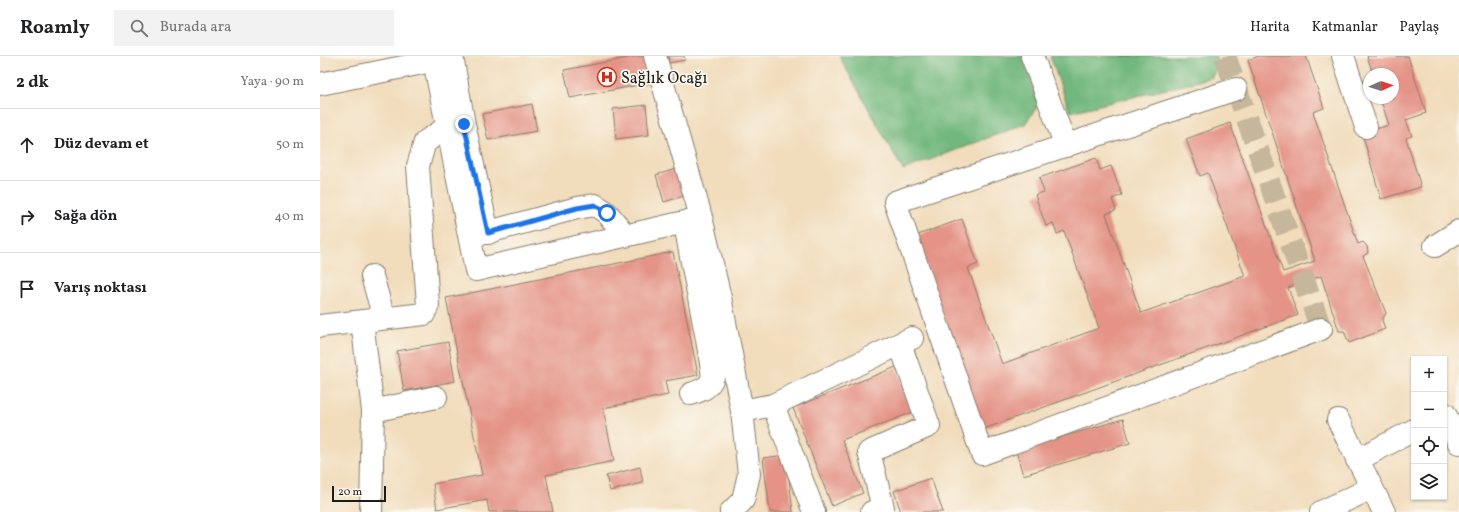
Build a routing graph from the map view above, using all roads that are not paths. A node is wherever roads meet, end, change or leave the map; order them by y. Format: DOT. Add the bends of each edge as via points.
graph roads {
  1 [pos="655,56"];
  2 [pos="1032,56"];
  3 [pos="1343,56"];
  4 [pos="446,58"];
  5 [pos="320,84"];
  6 [pos="1236,89"];
  7 [pos="455,126"];
  8 [pos="1366,128"];
  9 [pos="1066,146"];
  10 [pos="693,220"];
  11 [pos="1459,231"];
  12 [pos="478,235"];
  13 [pos="626,236"];
  14 [pos="1435,246"];
  15 [pos="372,276"];
  16 [pos="384,318"];
  17 [pos="362,322"];
  18 [pos="320,326"];
  19 [pos="1321,329"];
  20 [pos="691,394"];
  21 [pos="436,397"];
  22 [pos="773,405"];
  23 [pos="373,411"];
  24 [pos="742,411"];
  25 [pos="1449,412"];
  26 [pos="1338,420"];
  27 [pos="1411,432"];
  28 [pos="1459,443"];
  29 [pos="1358,460"];
  30 [pos="1372,488"];
  31 [pos="371,512"];
  32 [pos="731,512"];
  33 [pos="814,512"];
  34 [pos="872,512"];
  35 [pos="1321,512"];
  36 [pos="1384,512"];
  1 -- 10 [label="street"];
  2 -- 9 [label="street"];
  3 -- 8 [label="street"];
  4 -- 5 [label="street"];
  4 -- 7 [label="street"];
  6 -- 9 [label="street"];
  7 -- 12 [label="street"];
  7 -- 16 [label="street" via="425,142 418,166 428,305 424,314"];
  9 -- 19 [label="street" via="895,202 982,454"];
  10 -- 13 [label="street"];
  10 -- 20 [label="street" via="692,266 713,377 704,389"];
  10 -- 24 [label="street" via="721,302"];
  11 -- 14 [label="street"];
  12 -- 13 [label="street" via="595,205 607,213"];
  12 -- 13 [label="street" via="476,270"];
  15 -- 16 [label="street"];
  16 -- 17 [label="street"];
  17 -- 18 [label="street"];
  17 -- 23 [label="street"];
  21 -- 23 [label="street"];
  22 -- 24 [label="street"];
  22 -- 33 [label="street"];
  22 -- 34 [label="street" via="906,341 929,426 869,452 883,508"];
  23 -- 31 [label="street"];
  24 -- 32 [label="street" via="749,474 743,500"];
  25 -- 28 [label="street"];
  26 -- 29 [label="street"];
  27 -- 29 [label="street"];
  29 -- 30 [label="street"];
  30 -- 35 [label="street"];
  30 -- 36 [label="street"];
}
